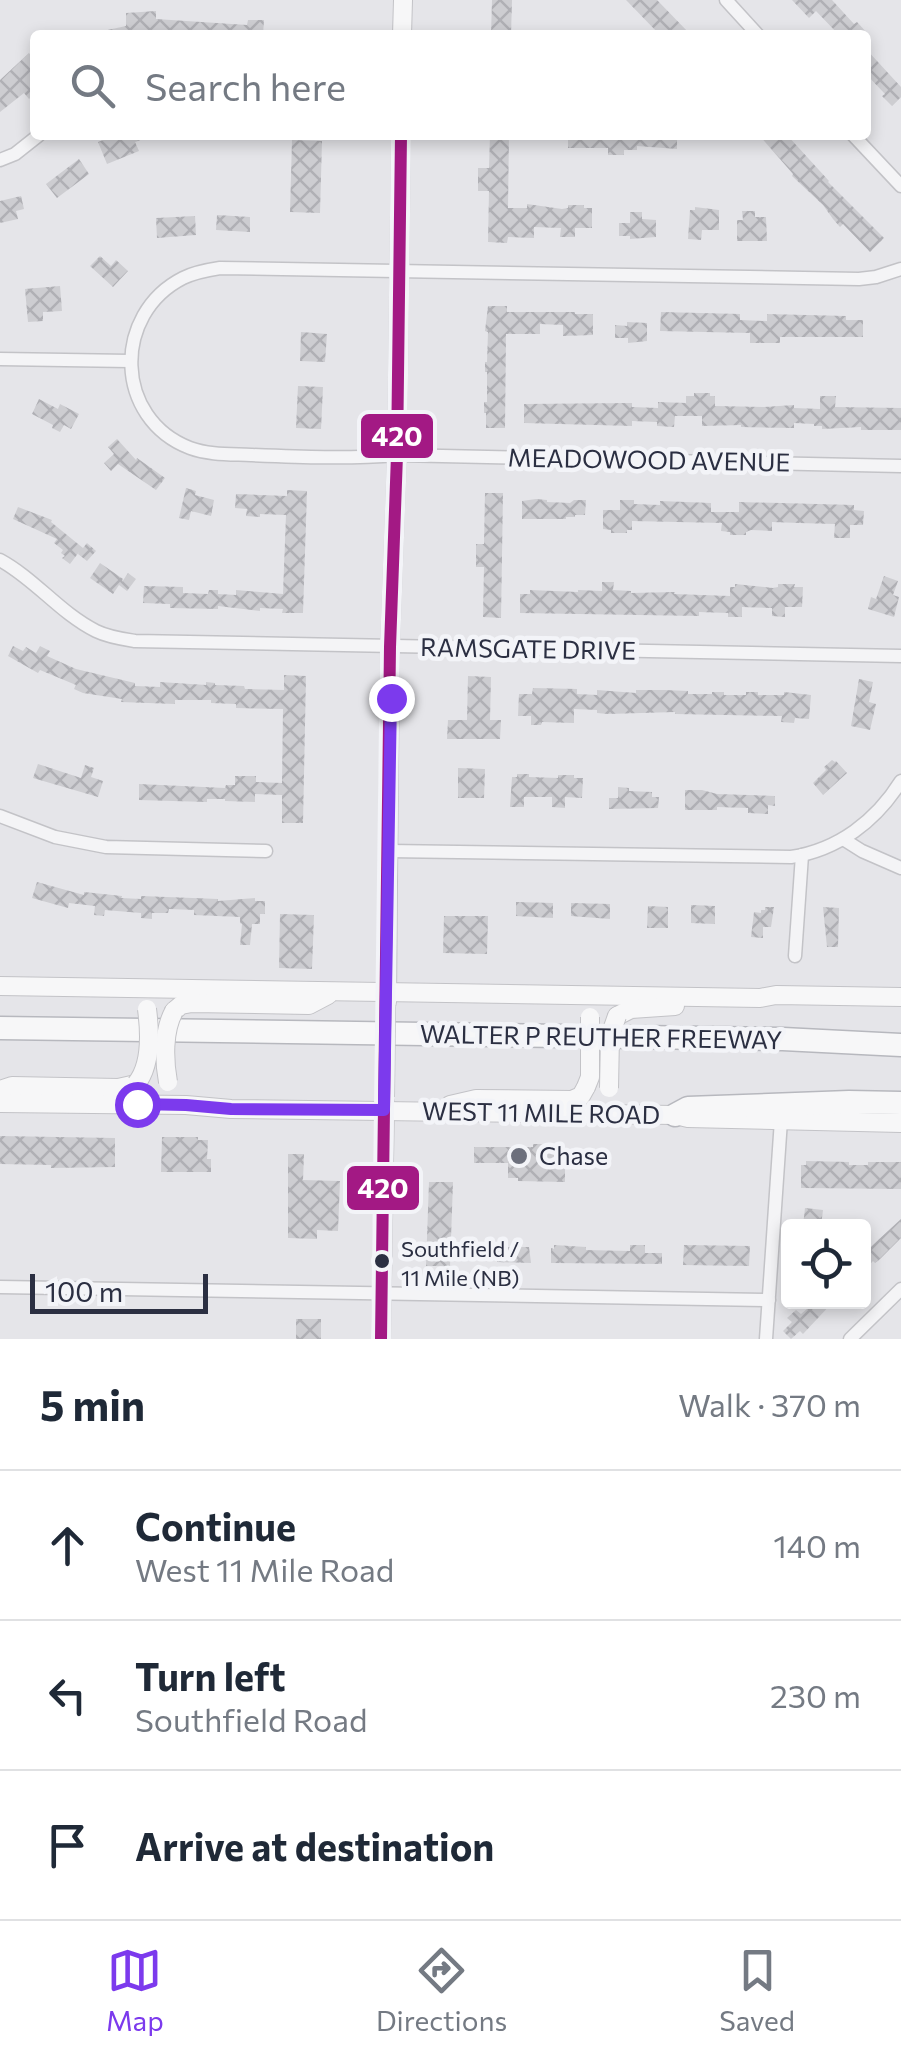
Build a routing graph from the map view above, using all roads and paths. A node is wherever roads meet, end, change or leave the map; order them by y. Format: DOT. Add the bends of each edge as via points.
graph roads {
  1 [pos="403,0"];
  2 [pos="726,0"];
  3 [pos="402,30"];
  4 [pos="753,30"];
  5 [pos="33,140"];
  6 [pos="401,140"];
  7 [pos="858,140"];
  8 [pos="0,160"];
  9 [pos="901,186"];
  10 [pos="901,269"];
  11 [pos="399,272"];
  12 [pos="0,359"];
  13 [pos="130,362"];
  14 [pos="397,456"];
  15 [pos="901,466"];
  16 [pos="0,560"];
  17 [pos="390,647"];
  18 [pos="901,656"];
  19 [pos="901,781"];
  20 [pos="0,816"];
  21 [pos="843,839"];
  22 [pos="266,850"];
  23 [pos="388,851"];
  24 [pos="802,856"];
  25 [pos="901,868"];
  26 [pos="795,956"];
  27 [pos="0,986"];
  28 [pos="130,988"];
  29 [pos="333,992"];
  30 [pos="568,995"];
  31 [pos="901,996"];
  32 [pos="744,998"];
  33 [pos="387,1000"];
  34 [pos="0,1028"];
  35 [pos="901,1045"];
  36 [pos="0,1090"];
  37 [pos="0,1103"];
  38 [pos="901,1103"];
  39 [pos="385,1104"];
  40 [pos="186,1105"];
  41 [pos="426,1111"];
  42 [pos="631,1114"];
  43 [pos="675,1115"];
  44 [pos="781,1120"];
  45 [pos="901,1123"];
  46 [pos="0,1288"];
  47 [pos="901,1289"];
  48 [pos="382,1294"];
  49 [pos="769,1300"];
  50 [pos="382,1339"];
  51 [pos="766,1339"];
  52 [pos="850,1339"];
  1 -- 3 [label="main road"];
  2 -- 4 [label="street"];
  5 -- 8 [label="street"];
  6 -- 11 [label="main road"];
  7 -- 9 [label="street"];
  10 -- 11 [label="street" via="859,279"];
  11 -- 13 [label="street" via="200,272 146,309"];
  11 -- 14 [label="main road"];
  12 -- 13 [label="street"];
  13 -- 14 [label="street, MEADOWOOD AVENUE" via="134,388 154,424 191,449"];
  14 -- 15 [label="street, MEADOWOOD AVENUE"];
  14 -- 17 [label="main road"];
  16 -- 17 [label="street, RAMSGATE DRIVE" via="77,620 116,638"];
  17 -- 18 [label="street, RAMSGATE DRIVE"];
  17 -- 23 [label="main road"];
  19 -- 21 [label="street"];
  20 -- 22 [label="street" via="106,847"];
  21 -- 24 [label="street"];
  21 -- 25 [label="street"];
  23 -- 24 [label="street"];
  23 -- 33 [label="main road"];
  24 -- 26 [label="street"];
  27 -- 28 [label="main road"];
  28 -- 29 [label="main road"];
  28 -- 36 [label="main road, bridge" via="147,1009 147,1061 136,1084"];
  29 -- 33 [label="main road"];
  29 -- 40 [label="main road, bridge" via="309,1004 192,1003 174,1010 166,1070"];
  30 -- 32 [label="main road"];
  30 -- 33 [label="main road"];
  30 -- 41 [label="main road, bridge" via="590,1016 590,1077 581,1096 476,1099"];
  31 -- 32 [label="main road"];
  32 -- 42 [label="main road, bridge" via="630,1009 617,1016 609,1088"];
  33 -- 39 [label="main road, bridge"];
  34 -- 35 [label="highway, WALTER P REUTHER FREEWAY"];
  37 -- 40 [label="main road, WEST 11 MILE ROAD"];
  38 -- 43 [label="highway" via="688,1108"];
  39 -- 40 [label="main road, WEST 11 MILE ROAD"];
  39 -- 41 [label="main road, WEST 11 MILE ROAD"];
  39 -- 48 [label="main road"];
  41 -- 42 [label="main road, WEST 11 MILE ROAD"];
  42 -- 43 [label="main road, WEST 11 MILE ROAD"];
  43 -- 44 [label="main road, WEST 11 MILE ROAD"];
  44 -- 45 [label="main road, WEST 11 MILE ROAD"];
  44 -- 49 [label="street"];
  46 -- 48 [label="street"];
  47 -- 52 [label="street"];
  48 -- 49 [label="street"];
  48 -- 50 [label="main road"];
  49 -- 51 [label="street"];
}
